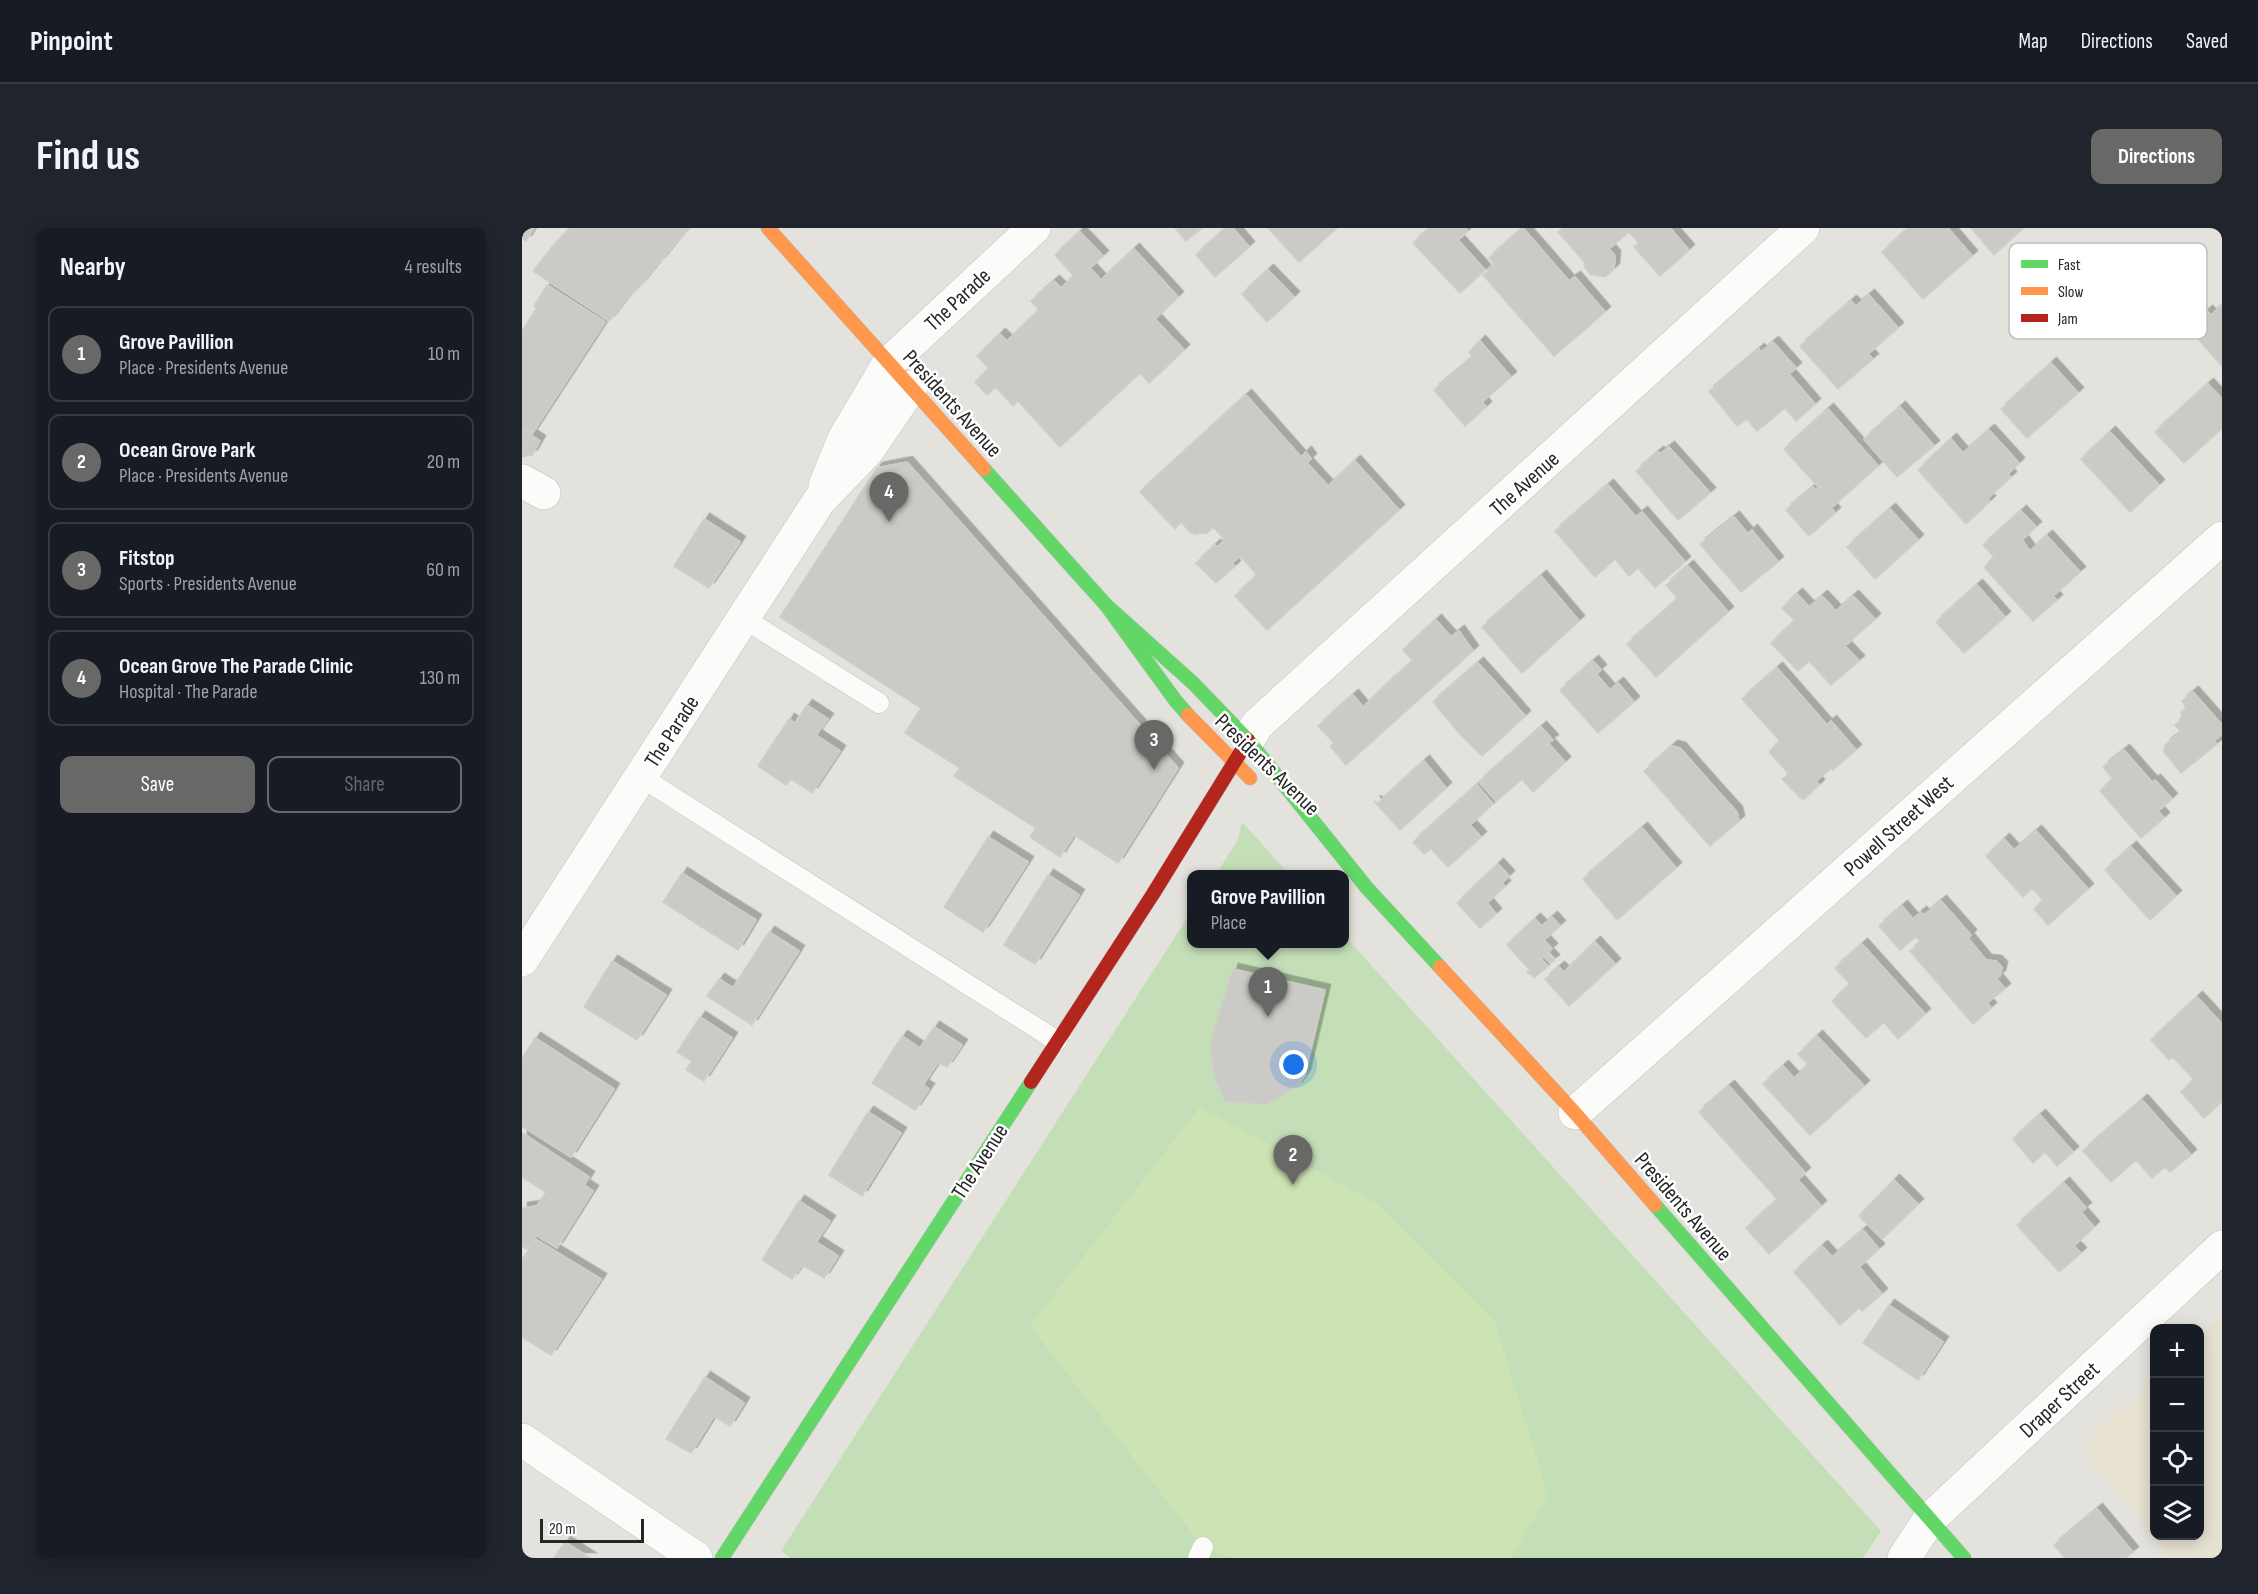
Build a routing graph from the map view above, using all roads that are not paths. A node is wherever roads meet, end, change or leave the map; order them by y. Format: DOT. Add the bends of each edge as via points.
graph roads {
  1 [pos="768,228"];
  2 [pos="1034,228"];
  3 [pos="1803,228"];
  4 [pos="889,363"];
  5 [pos="911,387"];
  6 [pos="819,501"];
  7 [pos="2222,538"];
  8 [pos="1106,605"];
  9 [pos="743,618"];
  10 [pos="879,703"];
  11 [pos="1241,751"];
  12 [pos="640,777"];
  13 [pos="1259,787"];
  14 [pos="1292,818"];
  15 [pos="1348,870"];
  16 [pos="1349,871"];
  17 [pos="1367,888"];
  18 [pos="522,960"];
  19 [pos="1057,1041"];
  20 [pos="1575,1113"];
  21 [pos="2222,1247"];
  22 [pos="522,1440"];
  23 [pos="1929,1520"];
  24 [pos="696,1558"];
  25 [pos="722,1558"];
  26 [pos="1904,1558"];
  27 [pos="1964,1558"];
  1 -- 4 [label="street, Presidents Avenue"];
  2 -- 4 [label="street, The Parade"];
  3 -- 11 [label="street, The Avenue" via="1257,725"];
  4 -- 5 [label="street, Presidents Avenue"];
  4 -- 6 [label="street, The Parade" via="844,439"];
  5 -- 6 [label="street, The Parade" via="868,450"];
  5 -- 8 [label="street, Presidents Avenue"];
  6 -- 9 [label="street, The Parade"];
  7 -- 20 [label="street, Powell Street West"];
  8 -- 11 [label="street, Presidents Avenue" via="1193,683"];
  8 -- 11 [label="street, Presidents Avenue" via="1199,728"];
  9 -- 10 [label="lane"];
  9 -- 12 [label="street, The Parade"];
  11 -- 13 [label="street, Presidents Avenue"];
  11 -- 17 [label="street, Presidents Avenue"];
  11 -- 19 [label="street, The Avenue"];
  12 -- 18 [label="street, The Parade"];
  12 -- 19 [label="lane"];
  14 -- 15 [label="street, Presidents Avenue"];
  16 -- 17 [label="street, Presidents Avenue"];
  17 -- 20 [label="street, Presidents Avenue"];
  19 -- 25 [label="street, The Avenue"];
  20 -- 23 [label="street, Presidents Avenue"];
  21 -- 23 [label="street, Draper Street"];
  22 -- 24 [label="street"];
  23 -- 26 [label="street, Draper Street"];
  23 -- 27 [label="street, Presidents Avenue"];
}
